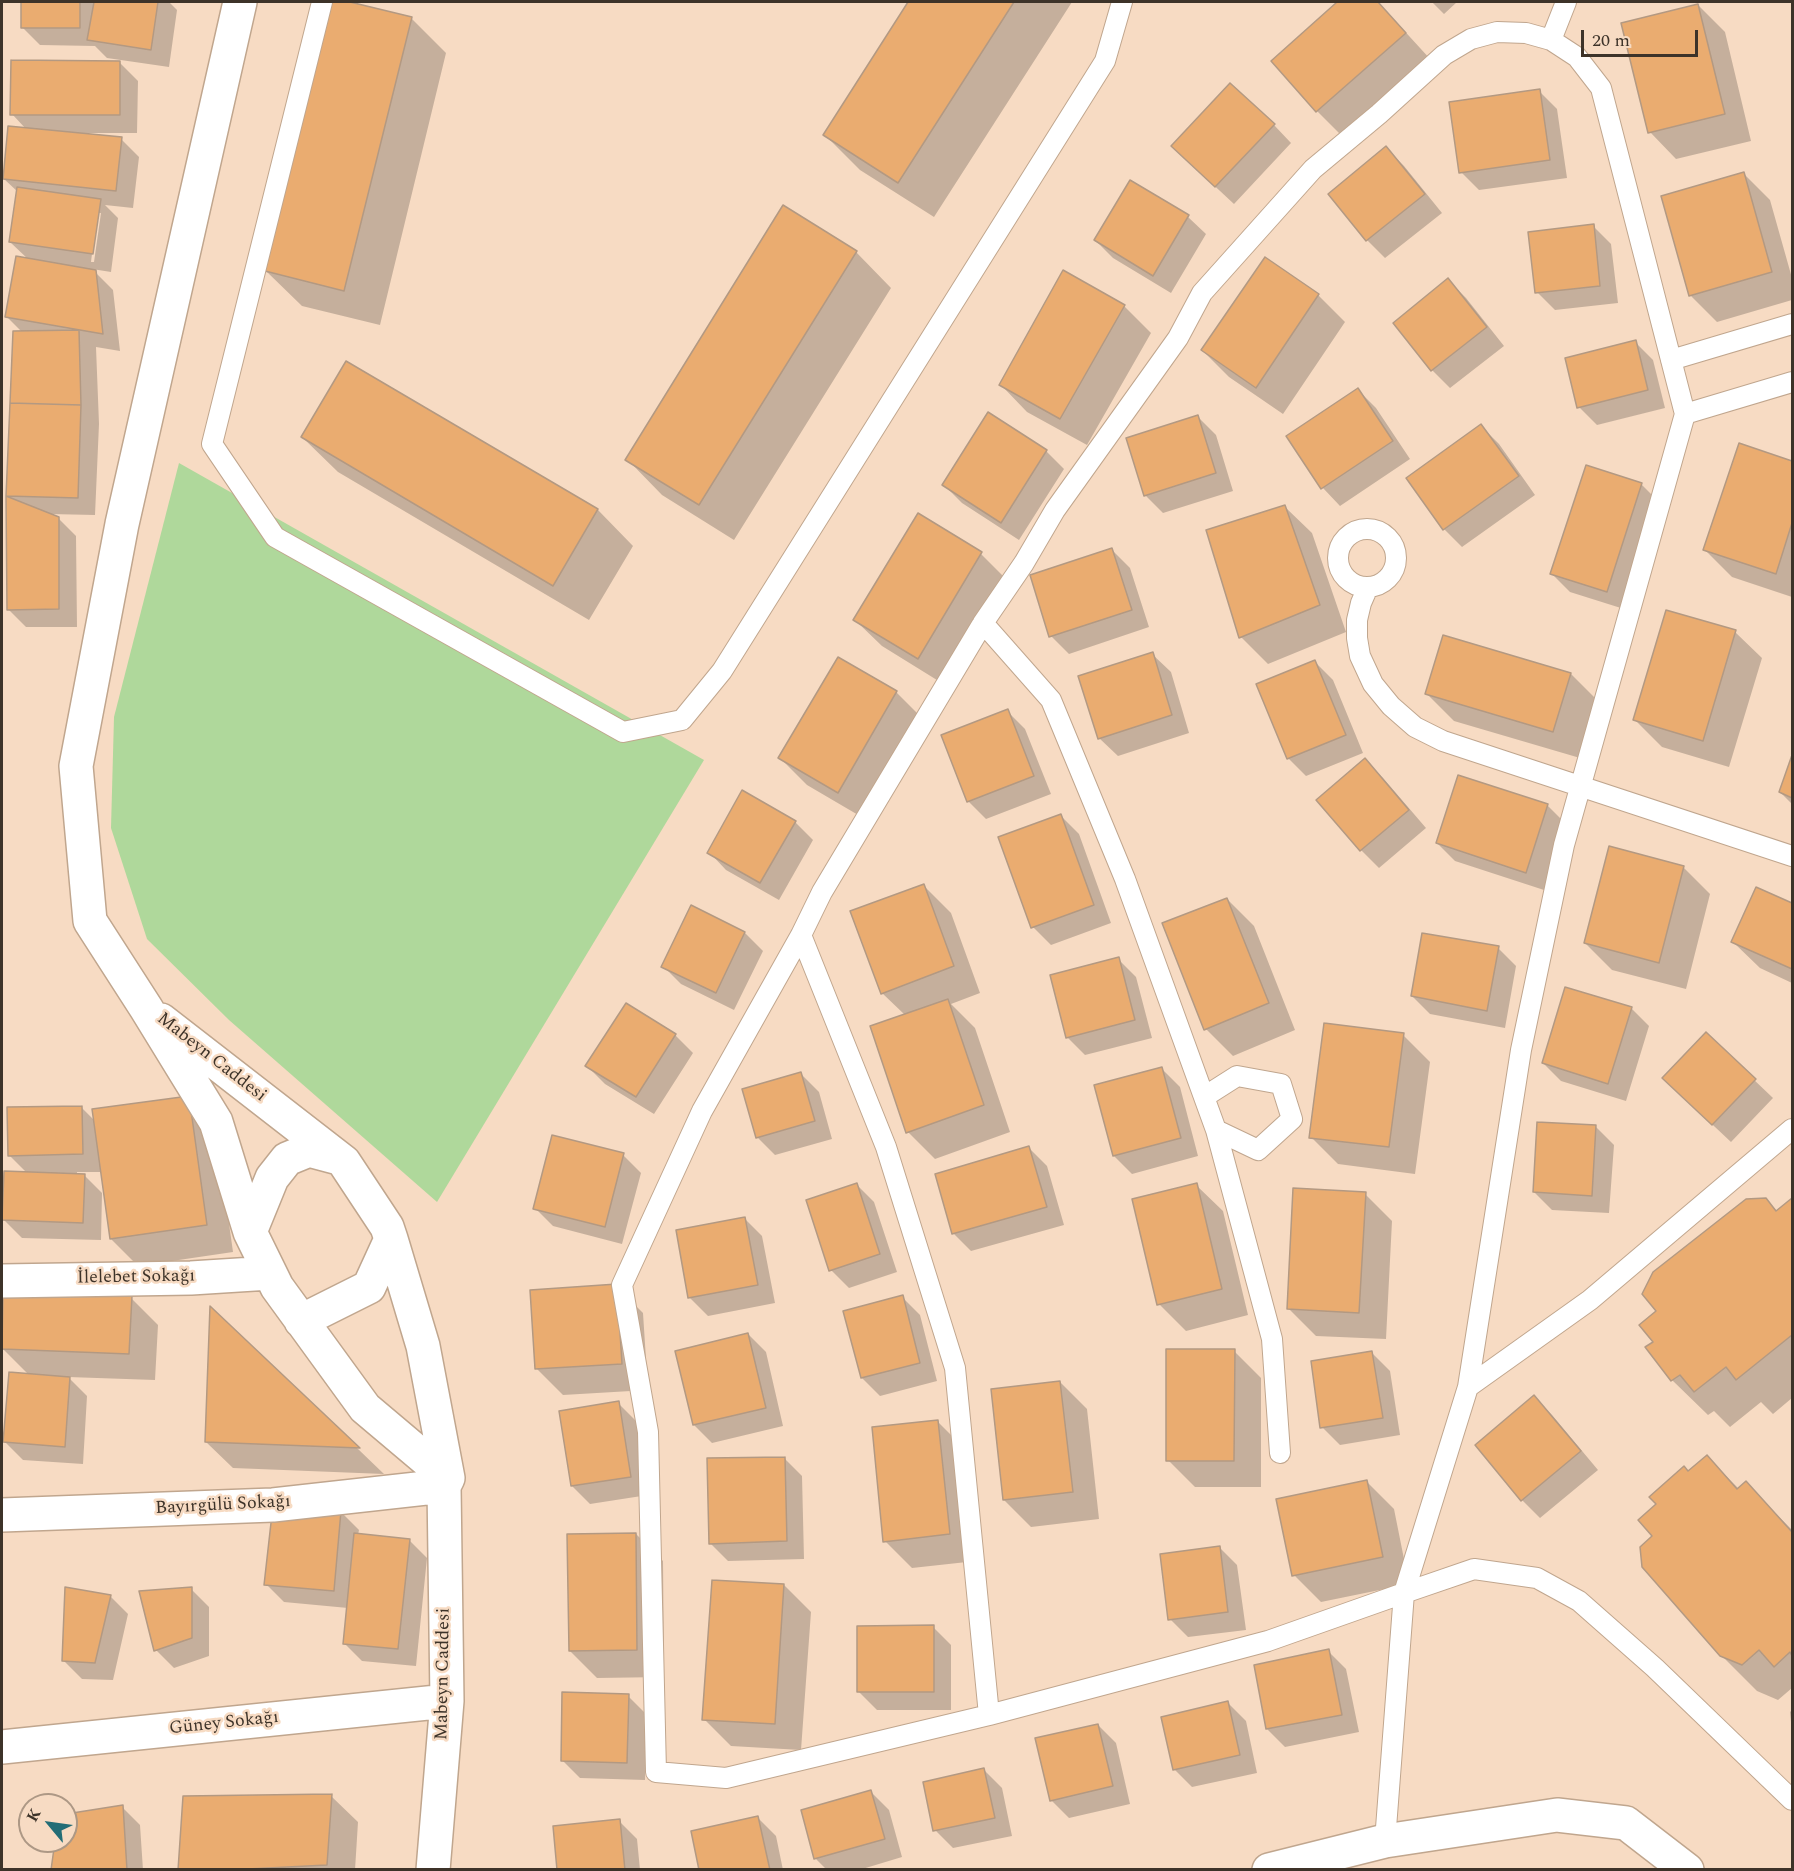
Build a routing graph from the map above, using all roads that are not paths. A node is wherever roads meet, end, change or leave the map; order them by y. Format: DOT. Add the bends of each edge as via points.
graph roads {
  1 [pos="240,2"];
  2 [pos="322,2"];
  3 [pos="1122,2"];
  4 [pos="1566,2"];
  5 [pos="1551,40"];
  6 [pos="1792,324"];
  7 [pos="1671,360"];
  8 [pos="1792,382"];
  9 [pos="1685,414"];
  10 [pos="1368,587"];
  11 [pos="983,623"];
  12 [pos="1581,787"];
  13 [pos="1792,856"];
  14 [pos="801,935"];
  15 [pos="146,1008"];
  16 [pos="1204,1097"];
  17 [pos="1792,1129"];
  18 [pos="1216,1130"];
  19 [pos="339,1158"];
  20 [pos="250,1232"];
  21 [pos="391,1239"];
  22 [pos="270,1273"];
  23 [pos="2,1281"];
  24 [pos="301,1321"];
  25 [pos="1468,1387"];
  26 [pos="1280,1453"];
  27 [pos="446,1482"];
  28 [pos="2,1515"];
  29 [pos="1404,1593"];
  30 [pos="447,1701"];
  31 [pos="989,1715"];
  32 [pos="2,1747"];
  33 [pos="1792,1800"];
  34 [pos="1385,1841"];
  35 [pos="433,1869"];
  36 [pos="1269,1869"];
  37 [pos="1687,1869"];
  1 -- 15 [label="street" via="122,524 76,766 90,921"];
  2 -- 3 [label="lane" via="212,444 275,537 622,732 682,720 722,671 1105,61"];
  4 -- 5 [label="lane"];
  5 -- 7 [label="lane" via="1577,57 1601,88"];
  5 -- 11 [label="lane" via="1526,33 1497,32 1471,39 1444,55 1314,169 1202,294 1178,338 1055,510"];
  6 -- 7 [label="lane"];
  7 -- 9 [label="lane"];
  8 -- 9 [label="lane"];
  9 -- 12 [label="lane"];
  10 -- 12 [label="lane" via="1357,620 1360,656 1373,684 1391,706 1415,727 1443,741"];
  11 -- 14 [label="lane" via="822,892"];
  11 -- 16 [label="lane" via="1051,700 1125,879"];
  12 -- 13 [label="lane"];
  12 -- 25 [label="lane" via="1564,844 1521,1050"];
  14 -- 31 [label="lane" via="886,1147 955,1368"];
  14 -- 31 [label="lane" via="702,1111 622,1285 648,1432 656,1772 726,1778"];
  15 -- 19 [label="street, Mabeyn Caddesi"];
  15 -- 20 [label="street, Mabeyn Caddesi" via="216,1122"];
  16 -- 18 [label="lane"];
  16 -- 18 [label="lane" via="1237,1076 1281,1084 1292,1119 1258,1150"];
  17 -- 25 [label="lane" via="1590,1300"];
  18 -- 26 [label="lane" via="1272,1339"];
  19 -- 20 [label="street" via="309,1150 286,1159 272,1178"];
  19 -- 21 [label="street, Mabeyn Caddesi" via="387,1227"];
  20 -- 22 [label="street, Mabeyn Caddesi"];
  21 -- 24 [label="street" via="369,1287"];
  21 -- 27 [label="street, Mabeyn Caddesi" via="423,1346"];
  22 -- 23 [label="street, İlelebet Sokağı"];
  22 -- 24 [label="street, Mabeyn Caddesi"];
  24 -- 27 [label="street, Mabeyn Caddesi" via="365,1408"];
  25 -- 29 [label="lane"];
  27 -- 28 [label="street, Bayırgülü Sokağı" via="273,1504"];
  27 -- 30 [label="street, Mabeyn Caddesi"];
  29 -- 31 [label="lane" via="1268,1641"];
  29 -- 33 [label="lane" via="1474,1569 1537,1578 1579,1601"];
  29 -- 34 [label="lane"];
  30 -- 32 [label="street, Güney Sokağı"];
  30 -- 35 [label="street, Mabeyn Caddesi"];
  34 -- 36 [label="street"];
  34 -- 37 [label="street" via="1557,1815 1626,1822"];
}
